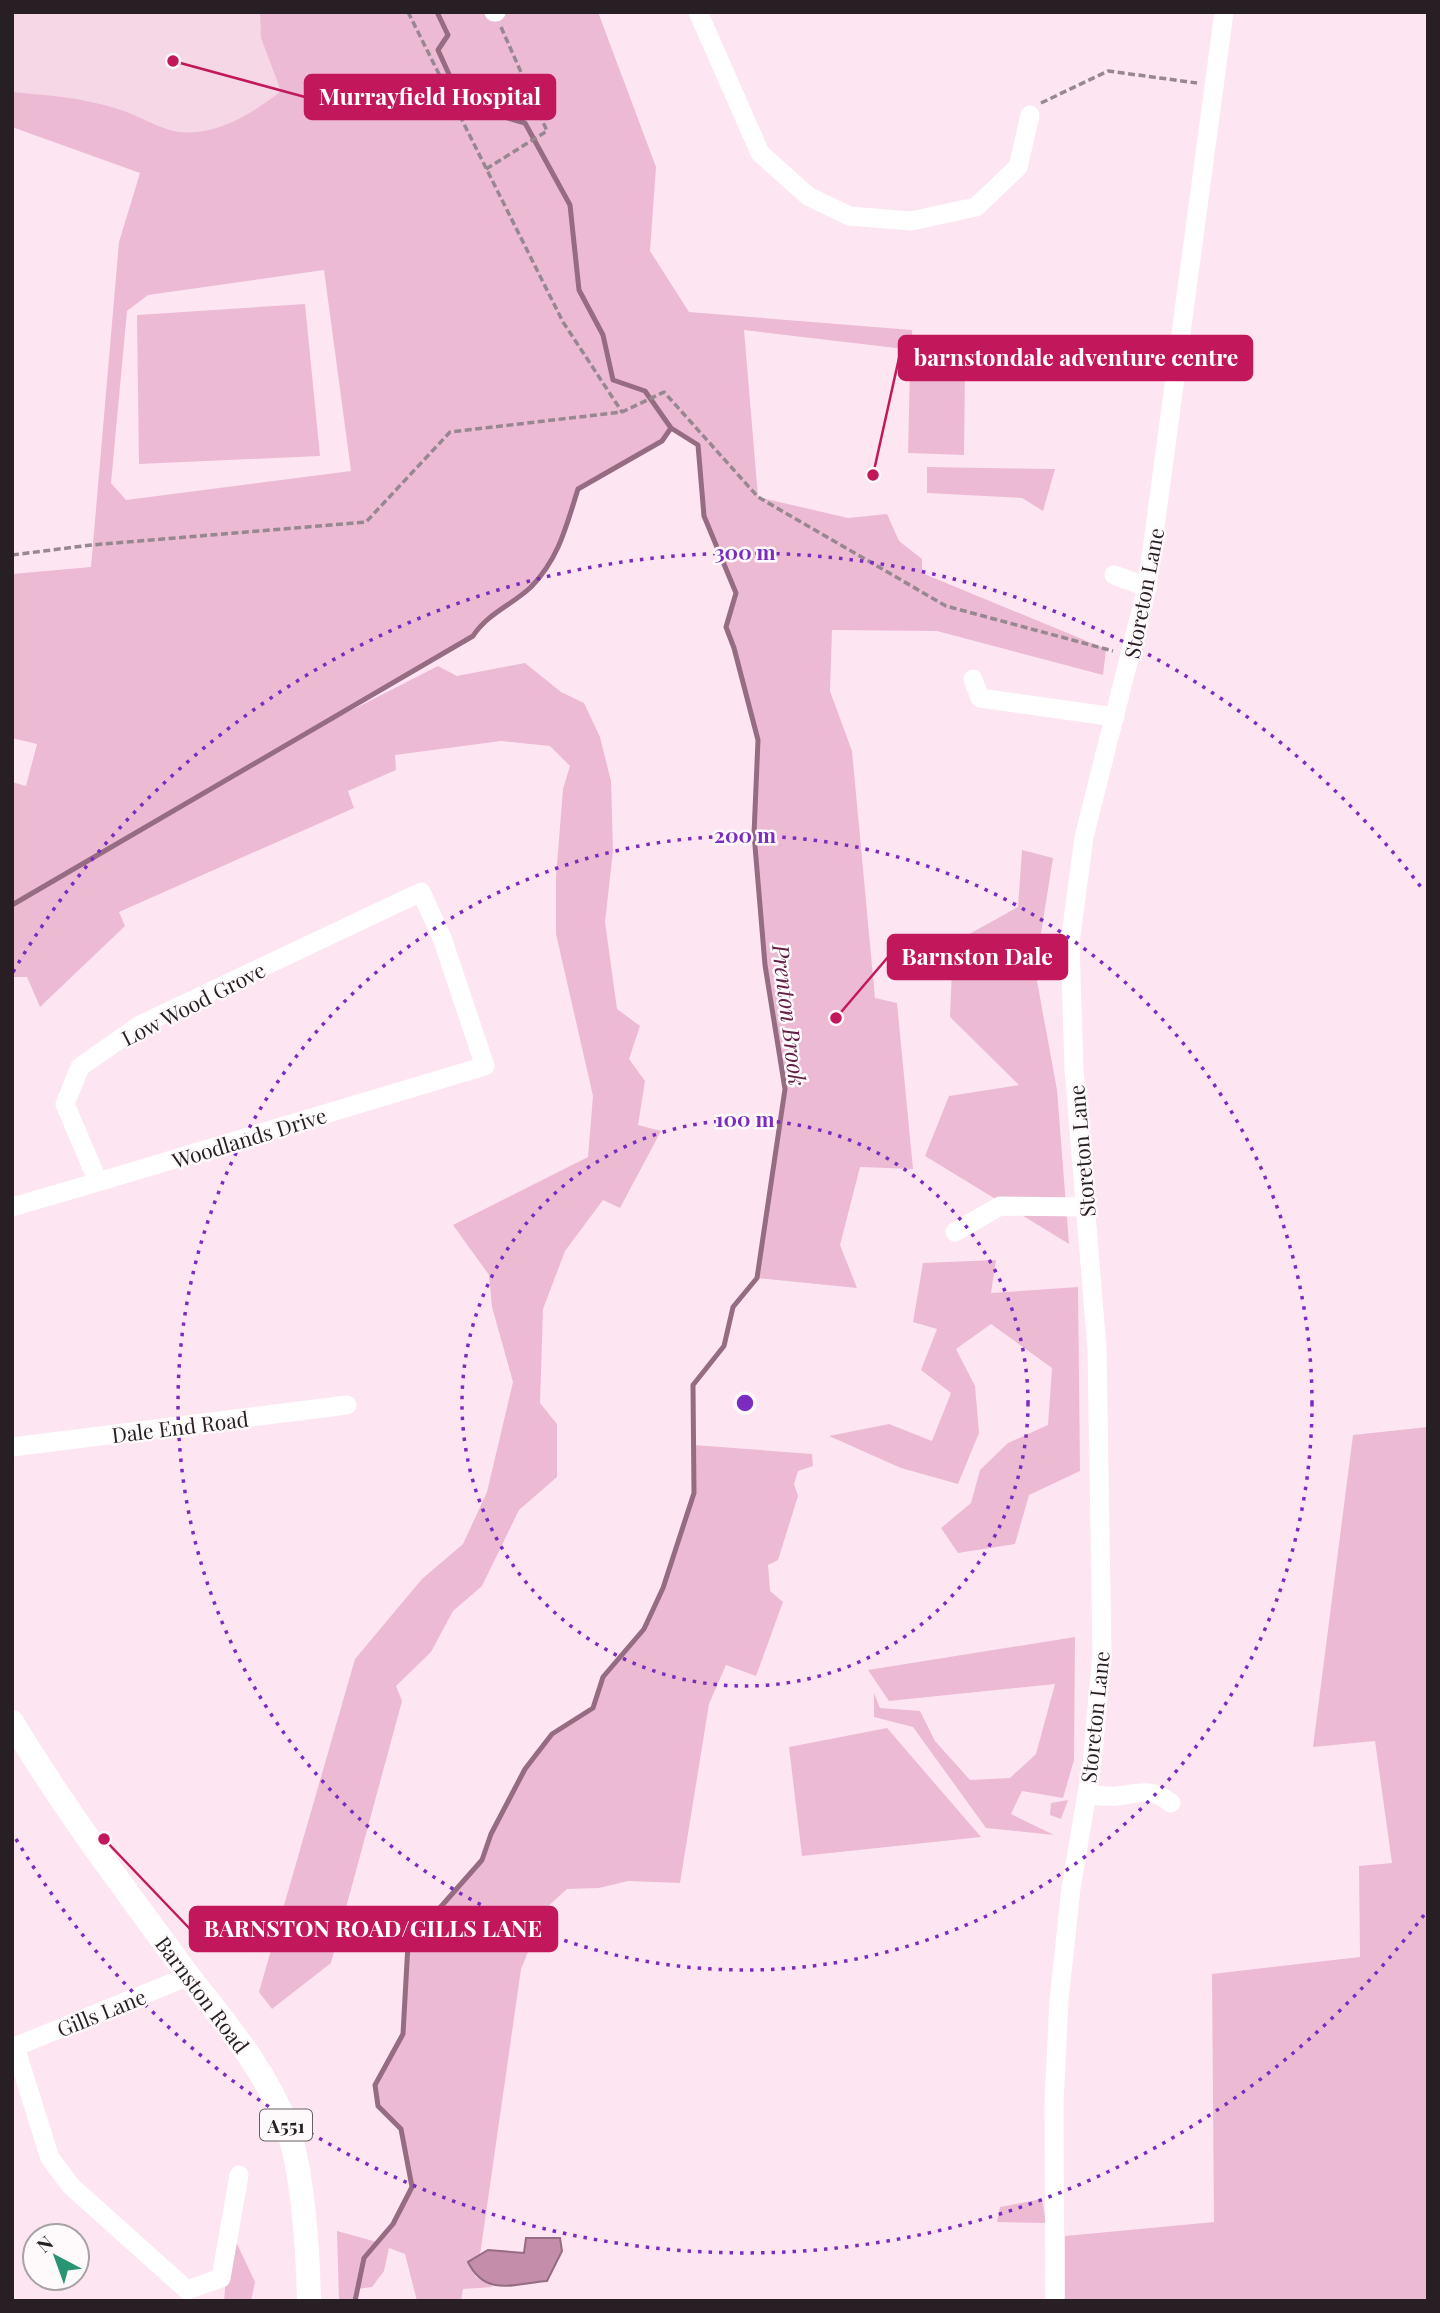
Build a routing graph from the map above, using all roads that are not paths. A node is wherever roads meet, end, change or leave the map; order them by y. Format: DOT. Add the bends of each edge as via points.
graph roads {
  1 [pos="698,12"];
  2 [pos="1224,12"];
  3 [pos="1030,115"];
  4 [pos="1114,575"];
  5 [pos="1147,587"];
  6 [pos="973,679"];
  7 [pos="1115,717"];
  8 [pos="485,1066"];
  9 [pos="98,1182"];
  10 [pos="12,1207"];
  11 [pos="1086,1207"];
  12 [pos="955,1232"];
  13 [pos="347,1405"];
  14 [pos="12,1447"];
  15 [pos="12,1722"];
  16 [pos="1087,1794"];
  17 [pos="1171,1803"];
  18 [pos="189,1976"];
  19 [pos="13,2047"];
  20 [pos="239,2175"];
  21 [pos="309,2301"];
  22 [pos="1055,2301"];
  1 -- 3 [label="street" via="760,153 808,196 849,216 911,221 976,207 1018,167"];
  2 -- 5 [label="street, Storeton Lane"];
  4 -- 5 [label="street"];
  5 -- 7 [label="street, Storeton Lane"];
  6 -- 7 [label="street" via="980,698"];
  7 -- 11 [label="street, Storeton Lane" via="1084,837 1070,943 1074,1069"];
  8 -- 9 [label="street, Woodlands Drive"];
  8 -- 9 [label="street, Low Wood Grove" via="421,892 140,1025 80,1067 65,1104"];
  9 -- 10 [label="street, Woodlands Drive"];
  11 -- 12 [label="street" via="1000,1206"];
  11 -- 16 [label="street, Storeton Lane" via="1097,1349 1102,1653"];
  13 -- 14 [label="street, Dale End Road"];
  15 -- 18 [label="main road, Barnston Road / A551" via="46,1778"];
  16 -- 17 [label="street" via="1148,1791"];
  16 -- 22 [label="street, Storeton Lane" via="1059,2000 1054,2104"];
  18 -- 19 [label="street, Gills Lane"];
  18 -- 21 [label="main road, Barnston Road / A551" via="258,2067 287,2126 297,2160"];
  19 -- 20 [label="street" via="50,2158 71,2186 187,2290 221,2278"];
}
